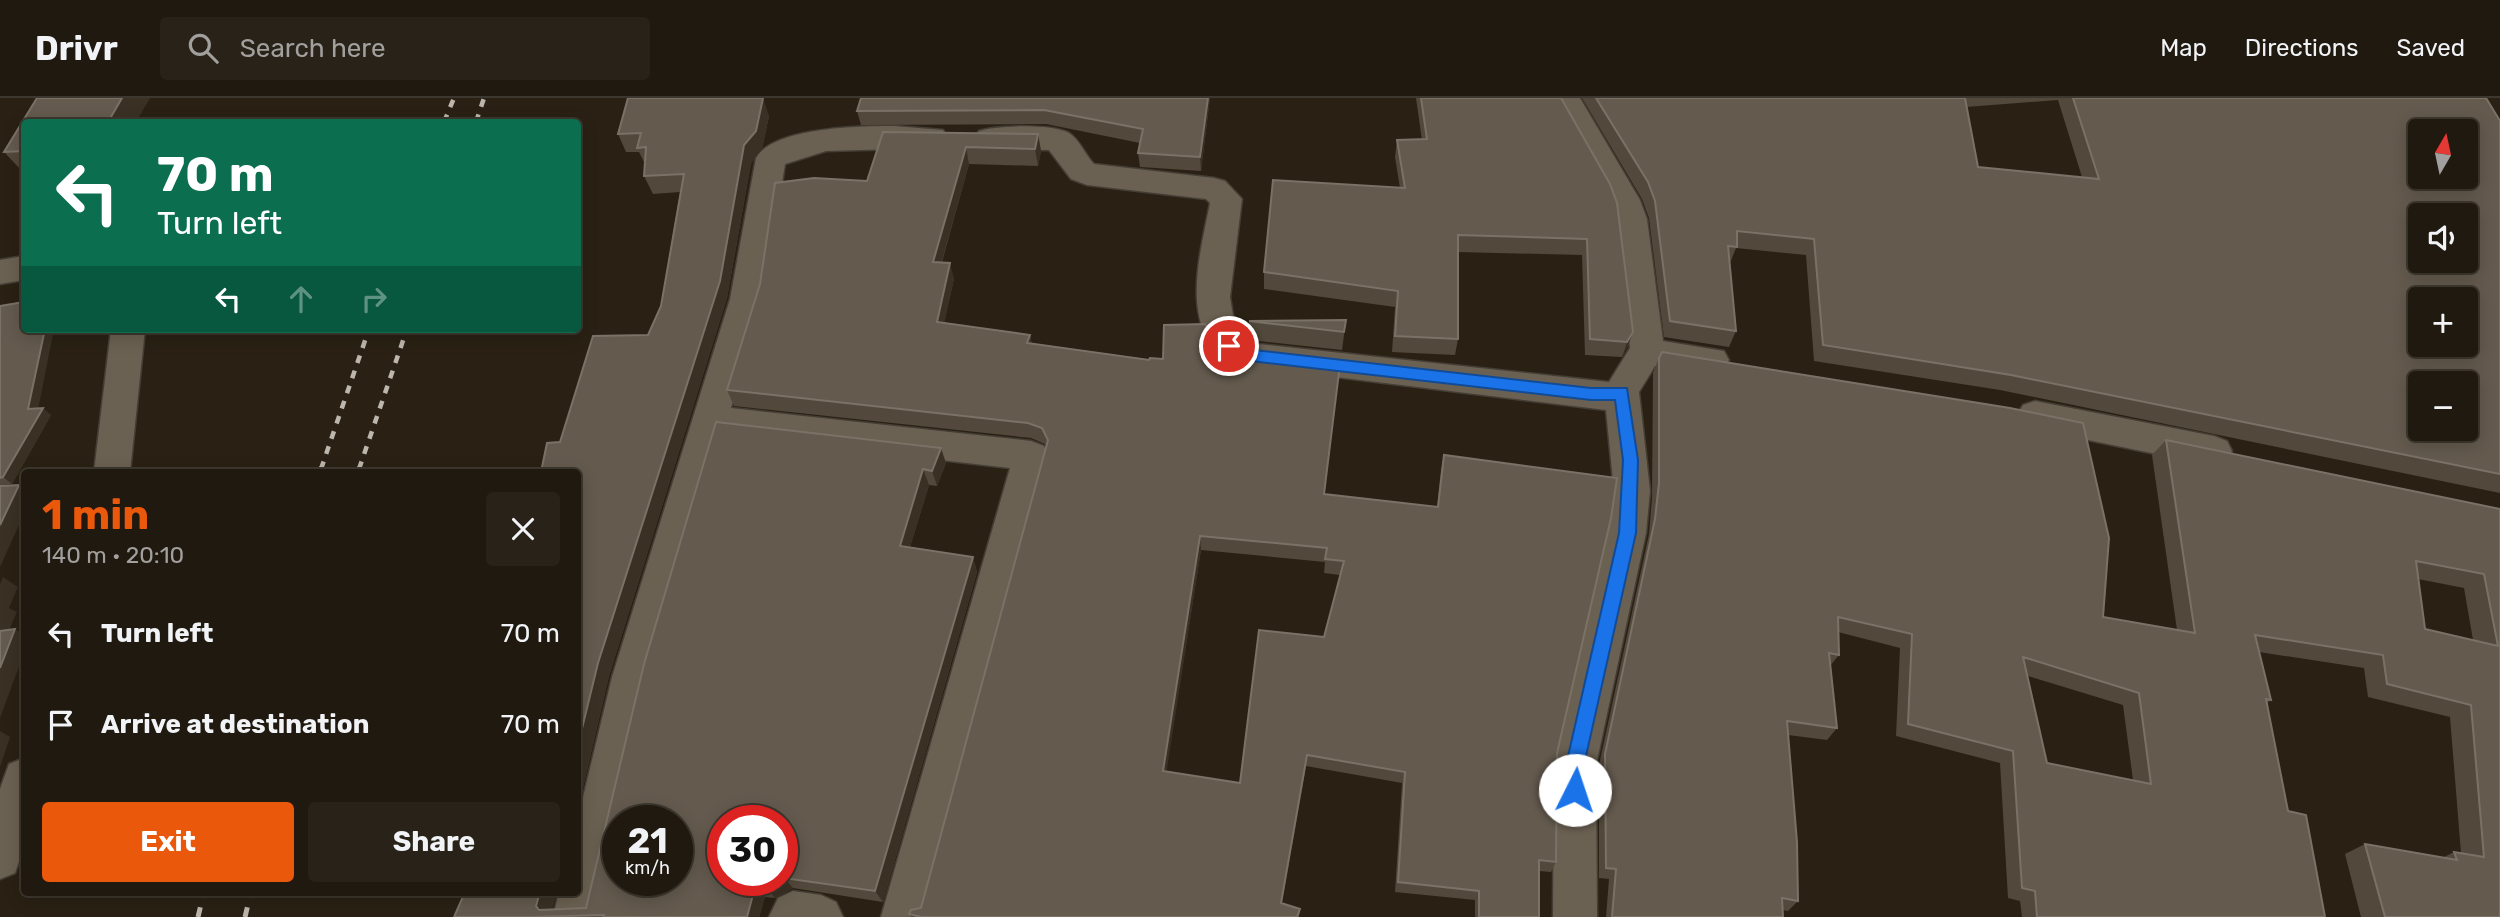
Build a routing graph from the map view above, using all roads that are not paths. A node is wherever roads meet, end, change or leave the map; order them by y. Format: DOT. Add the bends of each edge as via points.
graph roads {
  1 [pos="1564,98"];
  2 [pos="21,268"];
  3 [pos="0,272"];
  4 [pos="128,333"];
  5 [pos="1647,352"];
  6 [pos="1745,366"];
  7 [pos="1622,392"];
  8 [pos="1999,407"];
  9 [pos="713,420"];
  10 [pos="2244,457"];
  11 [pos="112,469"];
  12 [pos="21,788"];
  13 [pos="0,858"];
  14 [pos="581,892"];
  15 [pos="580,896"];
  16 [pos="575,917"];
  17 [pos="791,917"];
  18 [pos="821,917"];
  19 [pos="903,917"];
  20 [pos="1575,917"];
  1 -- 5 [label="street" via="1624,200"];
  2 -- 3 [label="street"];
  4 -- 11 [label="street"];
  5 -- 6 [label="street"];
  5 -- 7 [label="street"];
  7 -- 9 [label="street" via="1609,396 1242,355 1229,346 1217,327 1214,299 1226,199 1221,192 1087,174 1055,139 875,136 804,146 771,158 747,299"];
  7 -- 20 [label="street" via="1631,501 1628,533 1575,765"];
  8 -- 10 [label="street"];
  9 -- 14 [label="street" via="632,677"];
  9 -- 19 [label="street" via="1031,456"];
  12 -- 13 [label="street"];
  15 -- 16 [label="street"];
  17 -- 18 [label="street" via="793,913"];
}
